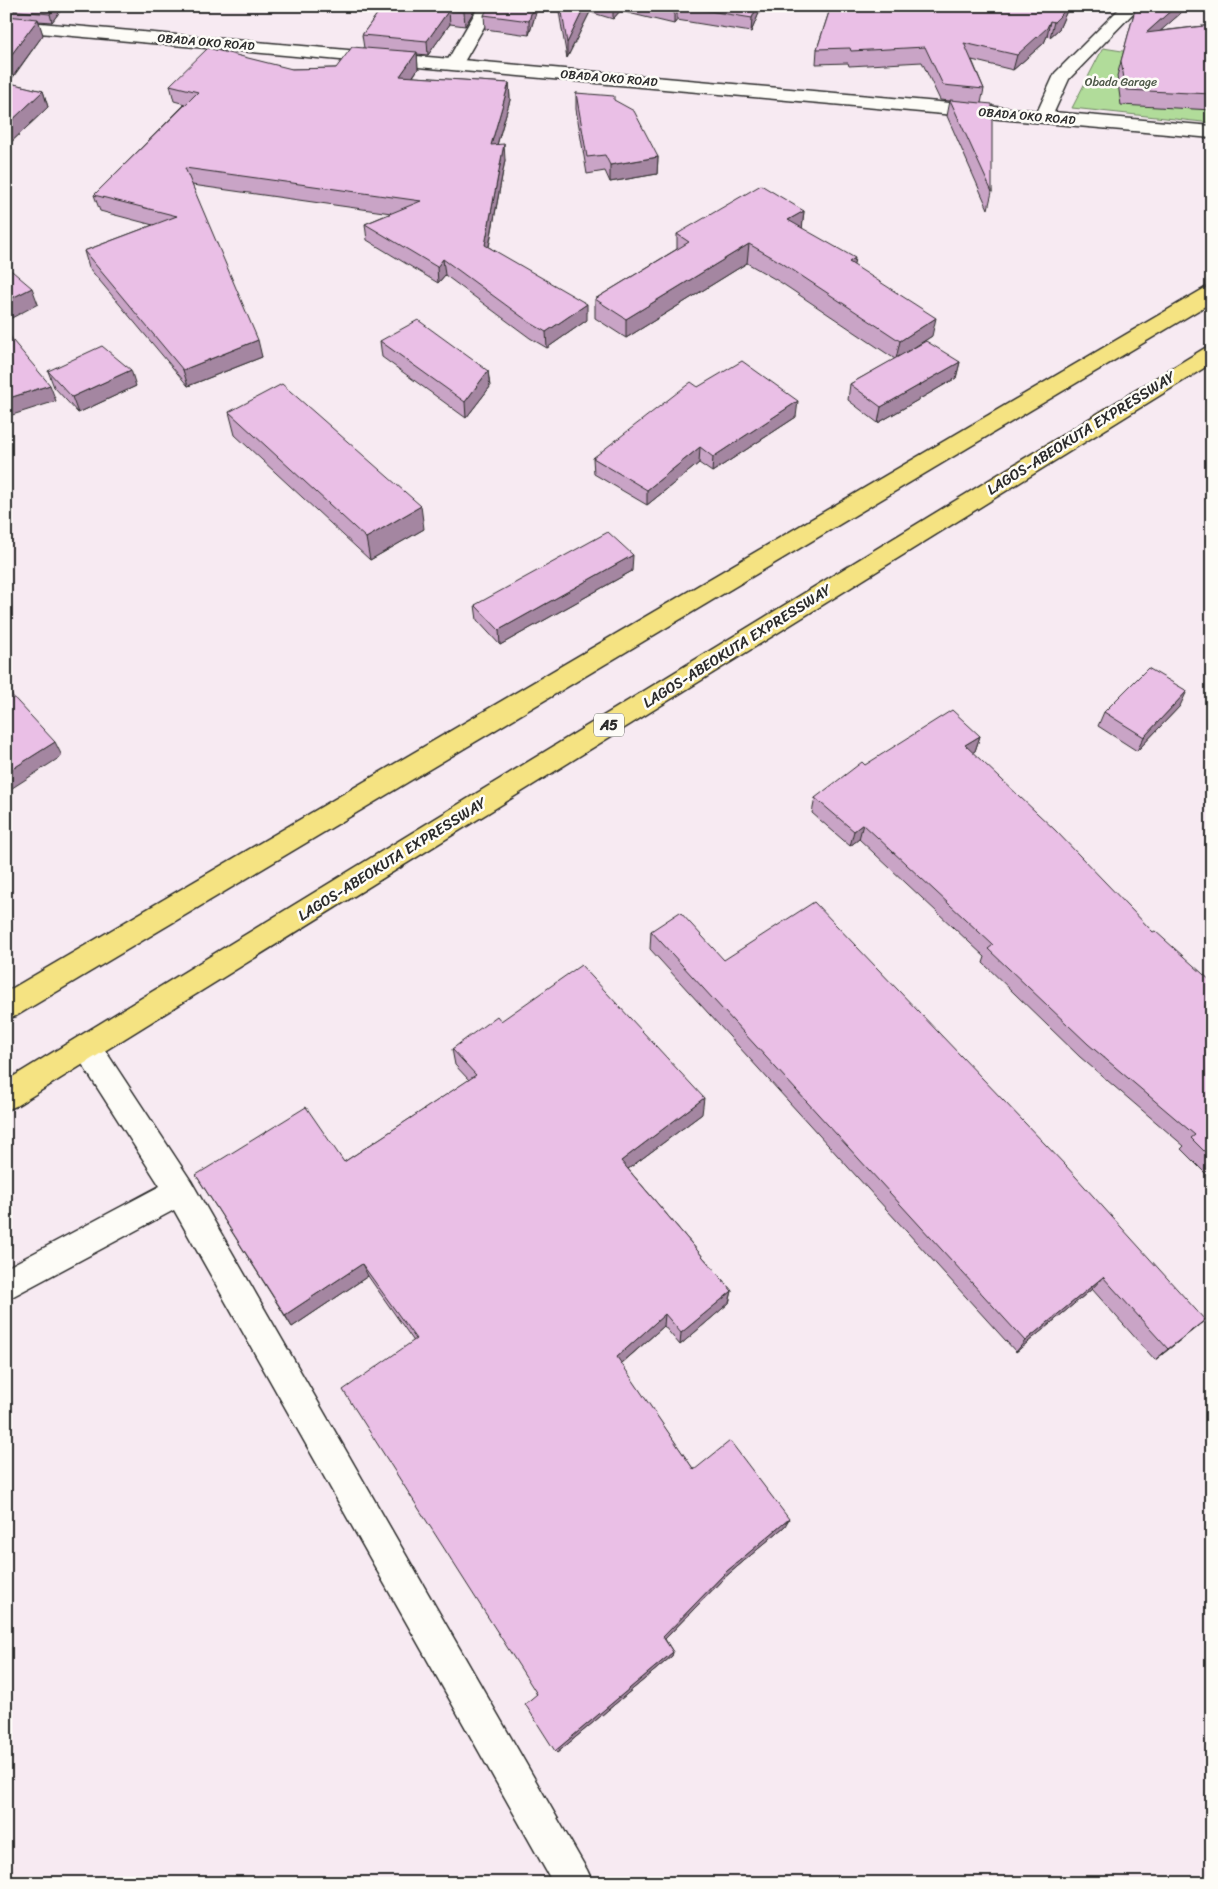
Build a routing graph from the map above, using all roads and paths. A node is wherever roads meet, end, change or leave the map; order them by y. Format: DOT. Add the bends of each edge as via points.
graph roads {
  1 [pos="488,6"];
  2 [pos="1132,6"];
  3 [pos="6,25"];
  4 [pos="455,64"];
  5 [pos="1044,117"];
  6 [pos="1212,132"];
  7 [pos="1212,293"];
  8 [pos="1212,352"];
  9 [pos="6,1007"];
  10 [pos="87,1047"];
  11 [pos="6,1097"];
  12 [pos="180,1191"];
  13 [pos="6,1285"];
  14 [pos="574,1883"];
  1 -- 4 [label="main road"];
  2 -- 5 [label="main road" via="1061,76"];
  3 -- 4 [label="main road, OBADA OKO ROAD"];
  4 -- 5 [label="main road, OBADA OKO ROAD"];
  5 -- 6 [label="main road, OBADA OKO ROAD"];
  7 -- 9 [label="highway"];
  8 -- 10 [label="highway, LAGOS-ABEOKUTA EXPRESSWAY / A5"];
  10 -- 11 [label="highway, LAGOS-ABEOKUTA EXPRESSWAY / A5"];
  10 -- 12 [label="main road"];
  12 -- 13 [label="main road"];
  12 -- 14 [label="main road"];
}
